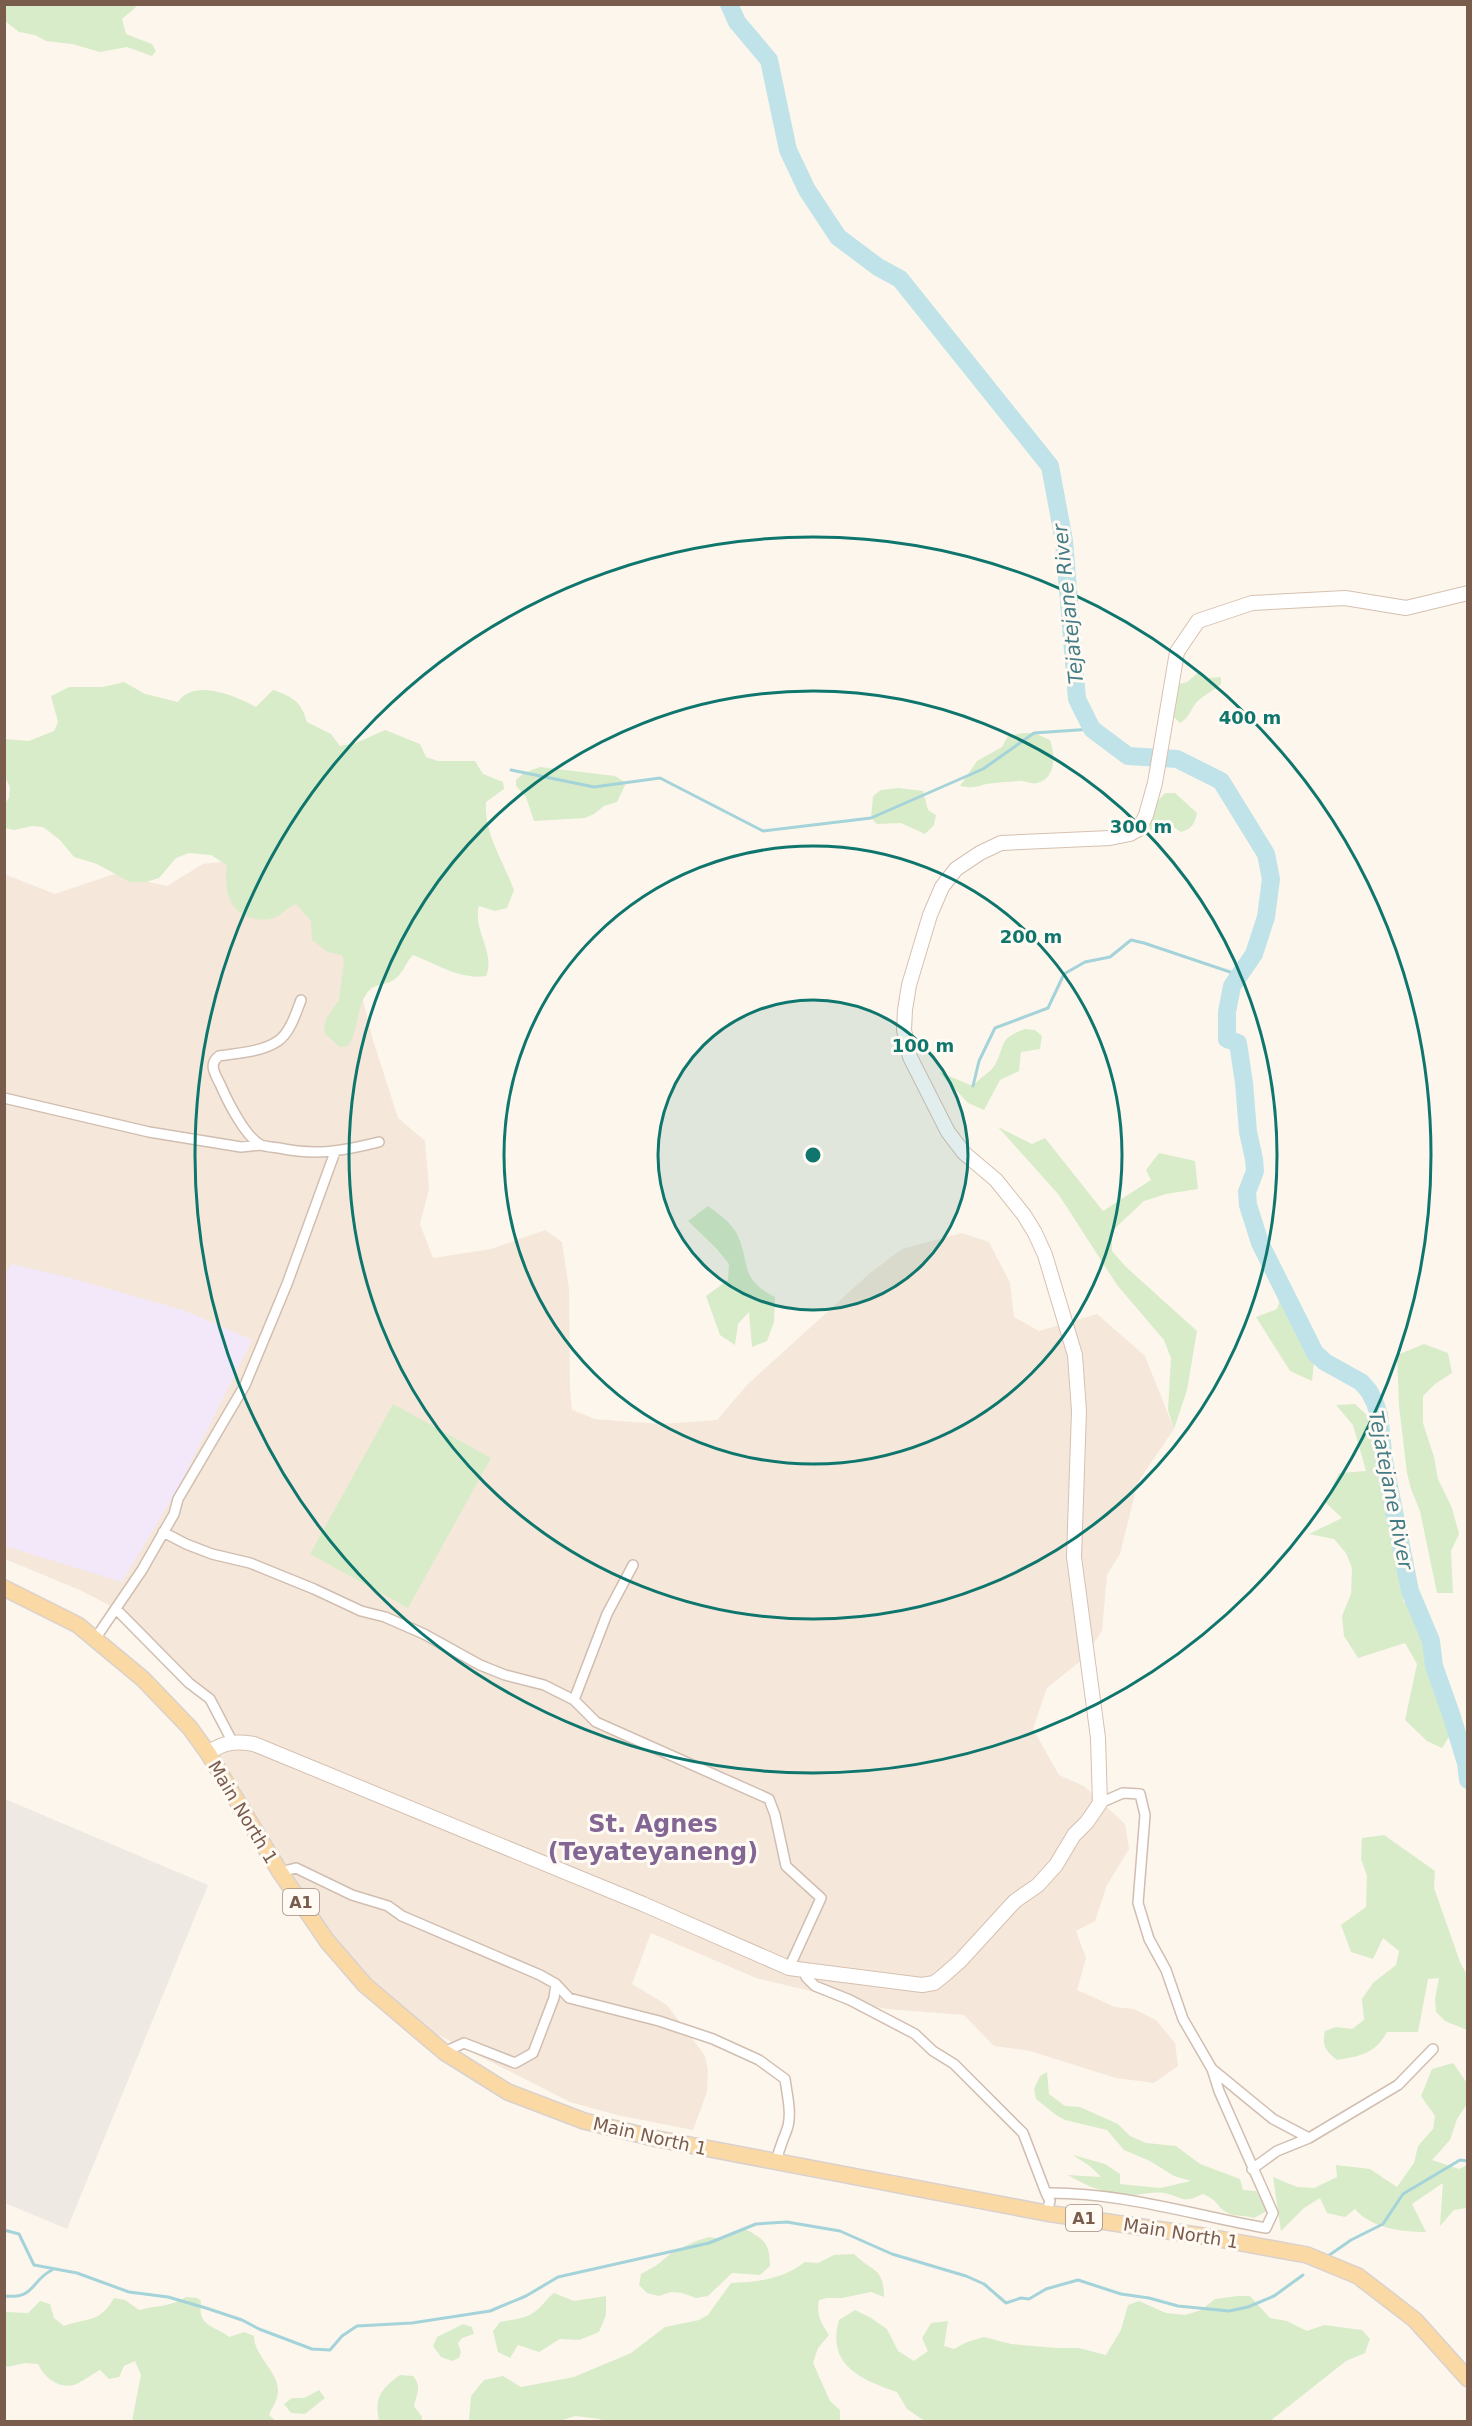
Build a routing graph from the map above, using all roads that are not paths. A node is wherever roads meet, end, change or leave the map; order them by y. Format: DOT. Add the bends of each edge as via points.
graph roads {
  1 [pos="1467,593"];
  2 [pos="301,1000"];
  3 [pos="4,1098"];
  4 [pos="379,1142"];
  5 [pos="261,1144"];
  6 [pos="335,1152"];
  7 [pos="163,1532"];
  8 [pos="633,1566"];
  9 [pos="4,1588"];
  10 [pos="117,1609"];
  11 [pos="95,1639"];
  12 [pos="574,1700"];
  13 [pos="232,1741"];
  14 [pos="208,1753"];
  15 [pos="1100,1803"];
  16 [pos="280,1872"];
  17 [pos="789,1968"];
  18 [pos="806,1972"];
  19 [pos="556,1984"];
  20 [pos="1433,2049"];
  21 [pos="444,2052"];
  22 [pos="1212,2069"];
  23 [pos="1309,2138"];
  24 [pos="776,2163"];
  25 [pos="1252,2169"];
  26 [pos="1046,2193"];
  27 [pos="1046,2213"];
  28 [pos="1467,2379"];
  1 -- 15 [label="street" via="1406,608 1345,598 1252,603 1198,621 1177,652 1155,783 1139,829 1110,838 1001,843 956,869 942,887 930,915 909,985 904,1030 910,1057 948,1132 964,1153 996,1180 1035,1233 1075,1355 1079,1411 1074,1557 1098,1738"];
  2 -- 5 [label="street" via="279,1041 256,1050 219,1056 213,1064 228,1102"];
  3 -- 5 [label="street" via="149,1132 241,1147"];
  4 -- 6 [label="street"];
  5 -- 6 [label="street" via="298,1153"];
  6 -- 7 [label="street" via="245,1385"];
  7 -- 10 [label="street"];
  7 -- 12 [label="street" via="212,1554 261,1567 361,1611 385,1617 480,1665 544,1685"];
  8 -- 12 [label="street" via="607,1614"];
  9 -- 11 [label="main road, Main North 1 / A1" via="78,1625"];
  10 -- 11 [label="street"];
  10 -- 13 [label="street" via="189,1683 210,1699"];
  11 -- 14 [label="main road, Main North 1 / A1" via="143,1679"];
  12 -- 17 [label="street" via="596,1722 769,1799 786,1866 821,1898"];
  13 -- 14 [label="street"];
  13 -- 17 [label="street" via="254,1744"];
  14 -- 16 [label="main road, Main North 1 / A1"];
  15 -- 18 [label="street" via="1038,1885 1015,1901 960,1961 934,1983 922,1985"];
  15 -- 22 [label="street" via="1123,1792 1140,1794 1145,1815 1138,1903 1149,1939 1166,1970 1184,2019"];
  16 -- 19 [label="street" via="296,1868"];
  16 -- 21 [label="main road, Main North 1 / A1" via="327,1941 365,1985"];
  17 -- 18 [label="street"];
  18 -- 26 [label="street" via="815,1986 915,2034 954,2064 1023,2133"];
  19 -- 21 [label="street" via="533,2053 515,2063 464,2043"];
  19 -- 24 [label="street" via="569,1998 713,2039 786,2079 787,2130"];
  20 -- 23 [label="street" via="1398,2085"];
  21 -- 24 [label="main road, Main North 1 / A1" via="508,2092 584,2121"];
  22 -- 23 [label="street" via="1273,2119"];
  22 -- 25 [label="street"];
  23 -- 25 [label="street" via="1277,2151"];
  24 -- 27 [label="main road, Main North 1 / A1"];
  25 -- 26 [label="street" via="1273,2213 1266,2228 1081,2192"];
  26 -- 27 [label="street" via="1050,2201"];
  27 -- 28 [label="main road, Main North 1 / A1" via="1307,2255 1358,2276 1415,2320"];
}
